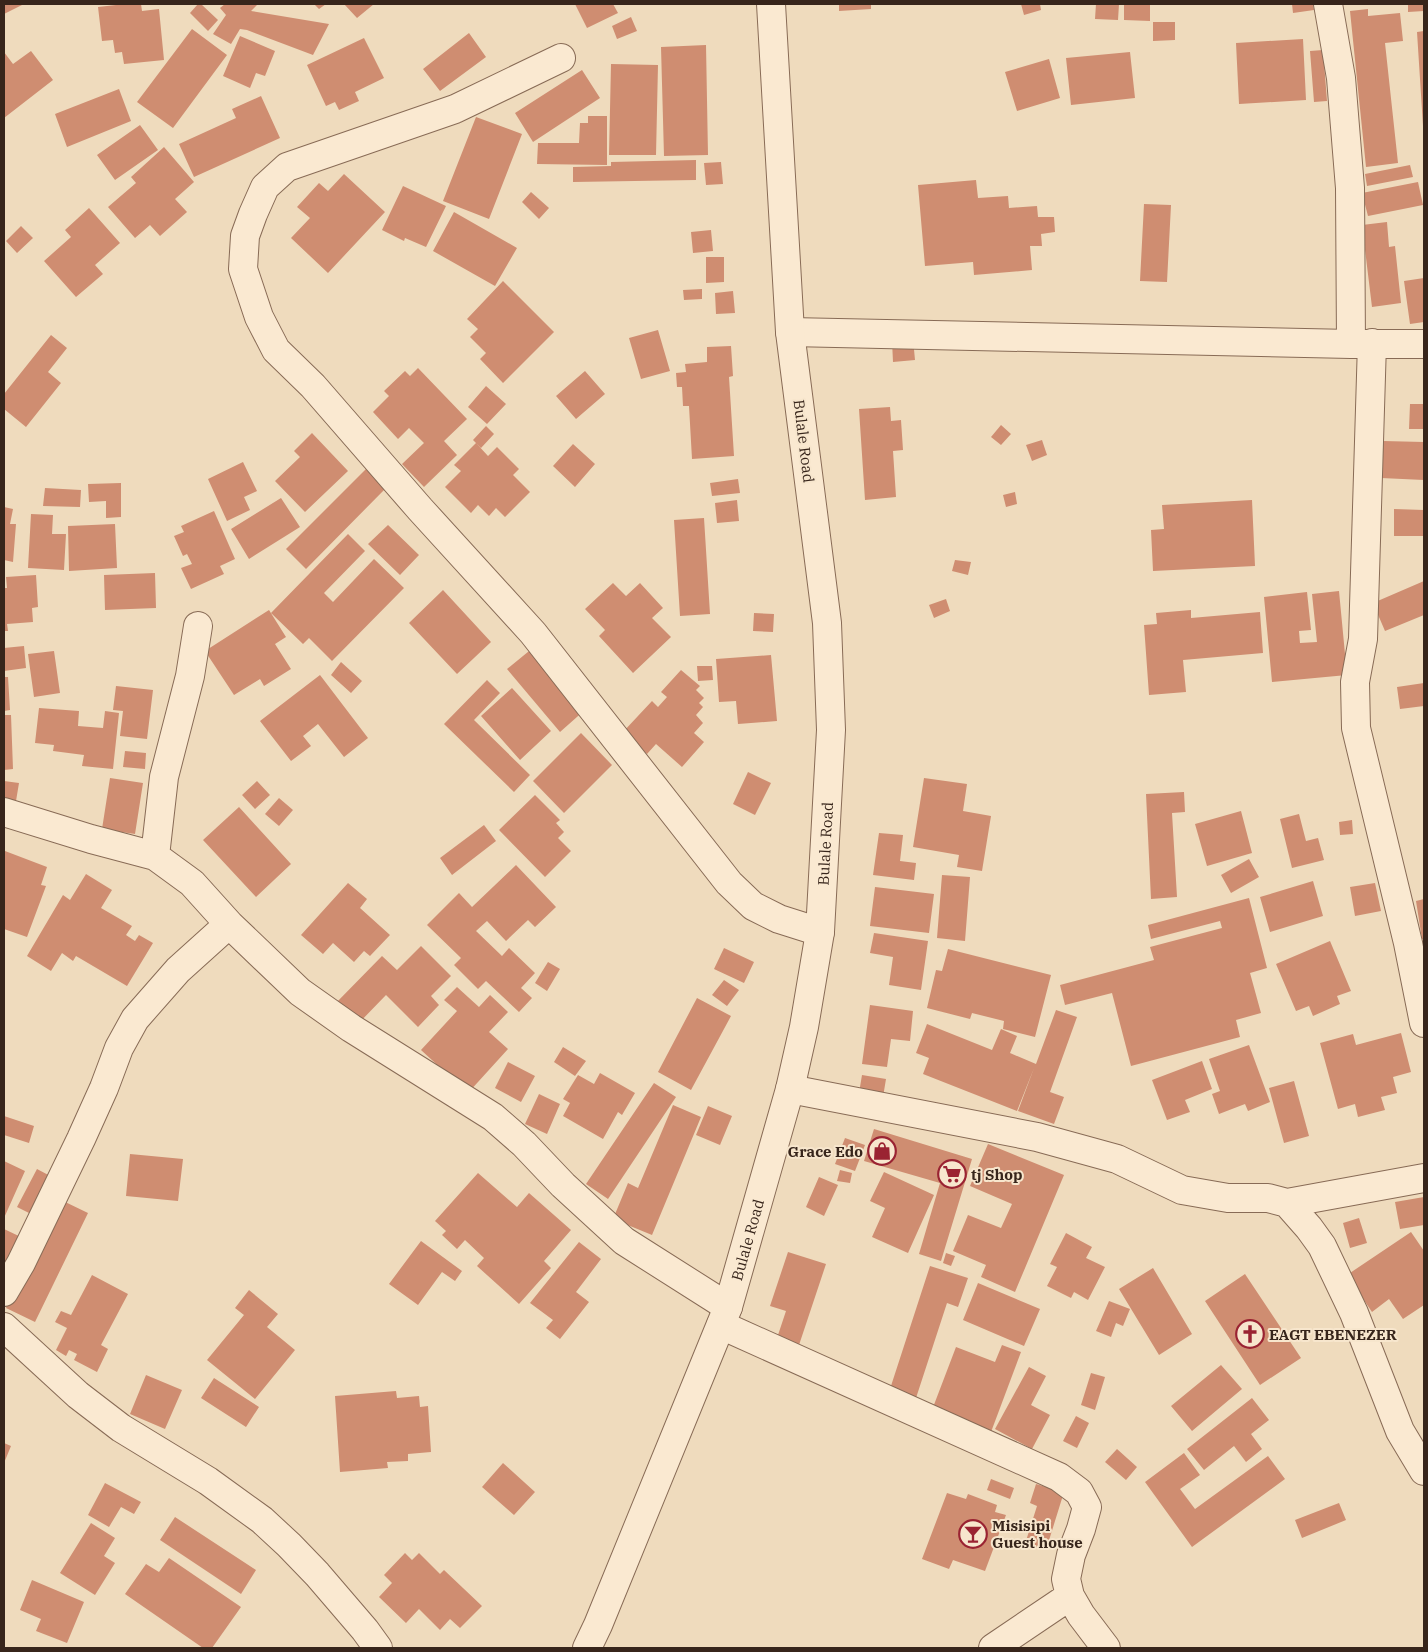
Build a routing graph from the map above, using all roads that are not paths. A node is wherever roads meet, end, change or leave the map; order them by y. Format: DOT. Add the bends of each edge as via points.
graph roads {
  1 [pos="771,4"];
  2 [pos="1328,4"];
  3 [pos="561,58"];
  4 [pos="790,332"];
  5 [pos="1361,343"];
  6 [pos="1424,344"];
  7 [pos="198,626"];
  8 [pos="4,812"];
  9 [pos="156,856"];
  10 [pos="229,924"];
  11 [pos="820,932"];
  12 [pos="1424,1023"];
  13 [pos="790,1089"];
  14 [pos="1424,1178"];
  15 [pos="1287,1203"];
  16 [pos="4,1292"];
  17 [pos="724,1316"];
  18 [pos="4,1327"];
  19 [pos="1424,1471"];
  20 [pos="1070,1596"];
  21 [pos="378,1648"];
  22 [pos="587,1648"];
  23 [pos="992,1648"];
  24 [pos="1106,1648"];
  1 -- 4 [label="street, Bulale Road"];
  2 -- 5 [label="street" via="1341,78"];
  3 -- 11 [label="street" via="456,109 287,167 265,187 257,205 245,236 243,269 259,317 276,350 313,386 533,633 729,883 753,906 779,919"];
  4 -- 5 [label="street"];
  4 -- 11 [label="street, Bulale Road" via="827,623 831,730"];
  5 -- 6 [label="street"];
  5 -- 12 [label="street" via="1363,639 1356,682 1356,728"];
  7 -- 9 [label="street" via="190,676 164,778"];
  8 -- 9 [label="street"];
  9 -- 10 [label="street" via="192,883"];
  10 -- 16 [label="street" via="178,970 135,1019 119,1048 82,1139"];
  10 -- 17 [label="street" via="300,992 492,1117 624,1241"];
  11 -- 13 [label="street, Bulale Road"];
  13 -- 15 [label="street" via="1037,1137 1117,1159 1182,1190 1228,1198 1268,1198"];
  13 -- 17 [label="street, Bulale Road"];
  14 -- 15 [label="street"];
  15 -- 19 [label="street" via="1322,1246 1354,1313 1400,1431"];
  17 -- 20 [label="street" via="1059,1478 1079,1492 1087,1507 1066,1579"];
  17 -- 22 [label="street, Bulale Road"];
  18 -- 21 [label="street" via="78,1395 121,1428 208,1481 262,1520 311,1568"];
  20 -- 23 [label="street"];
  20 -- 24 [label="street" via="1080,1615"];
}
